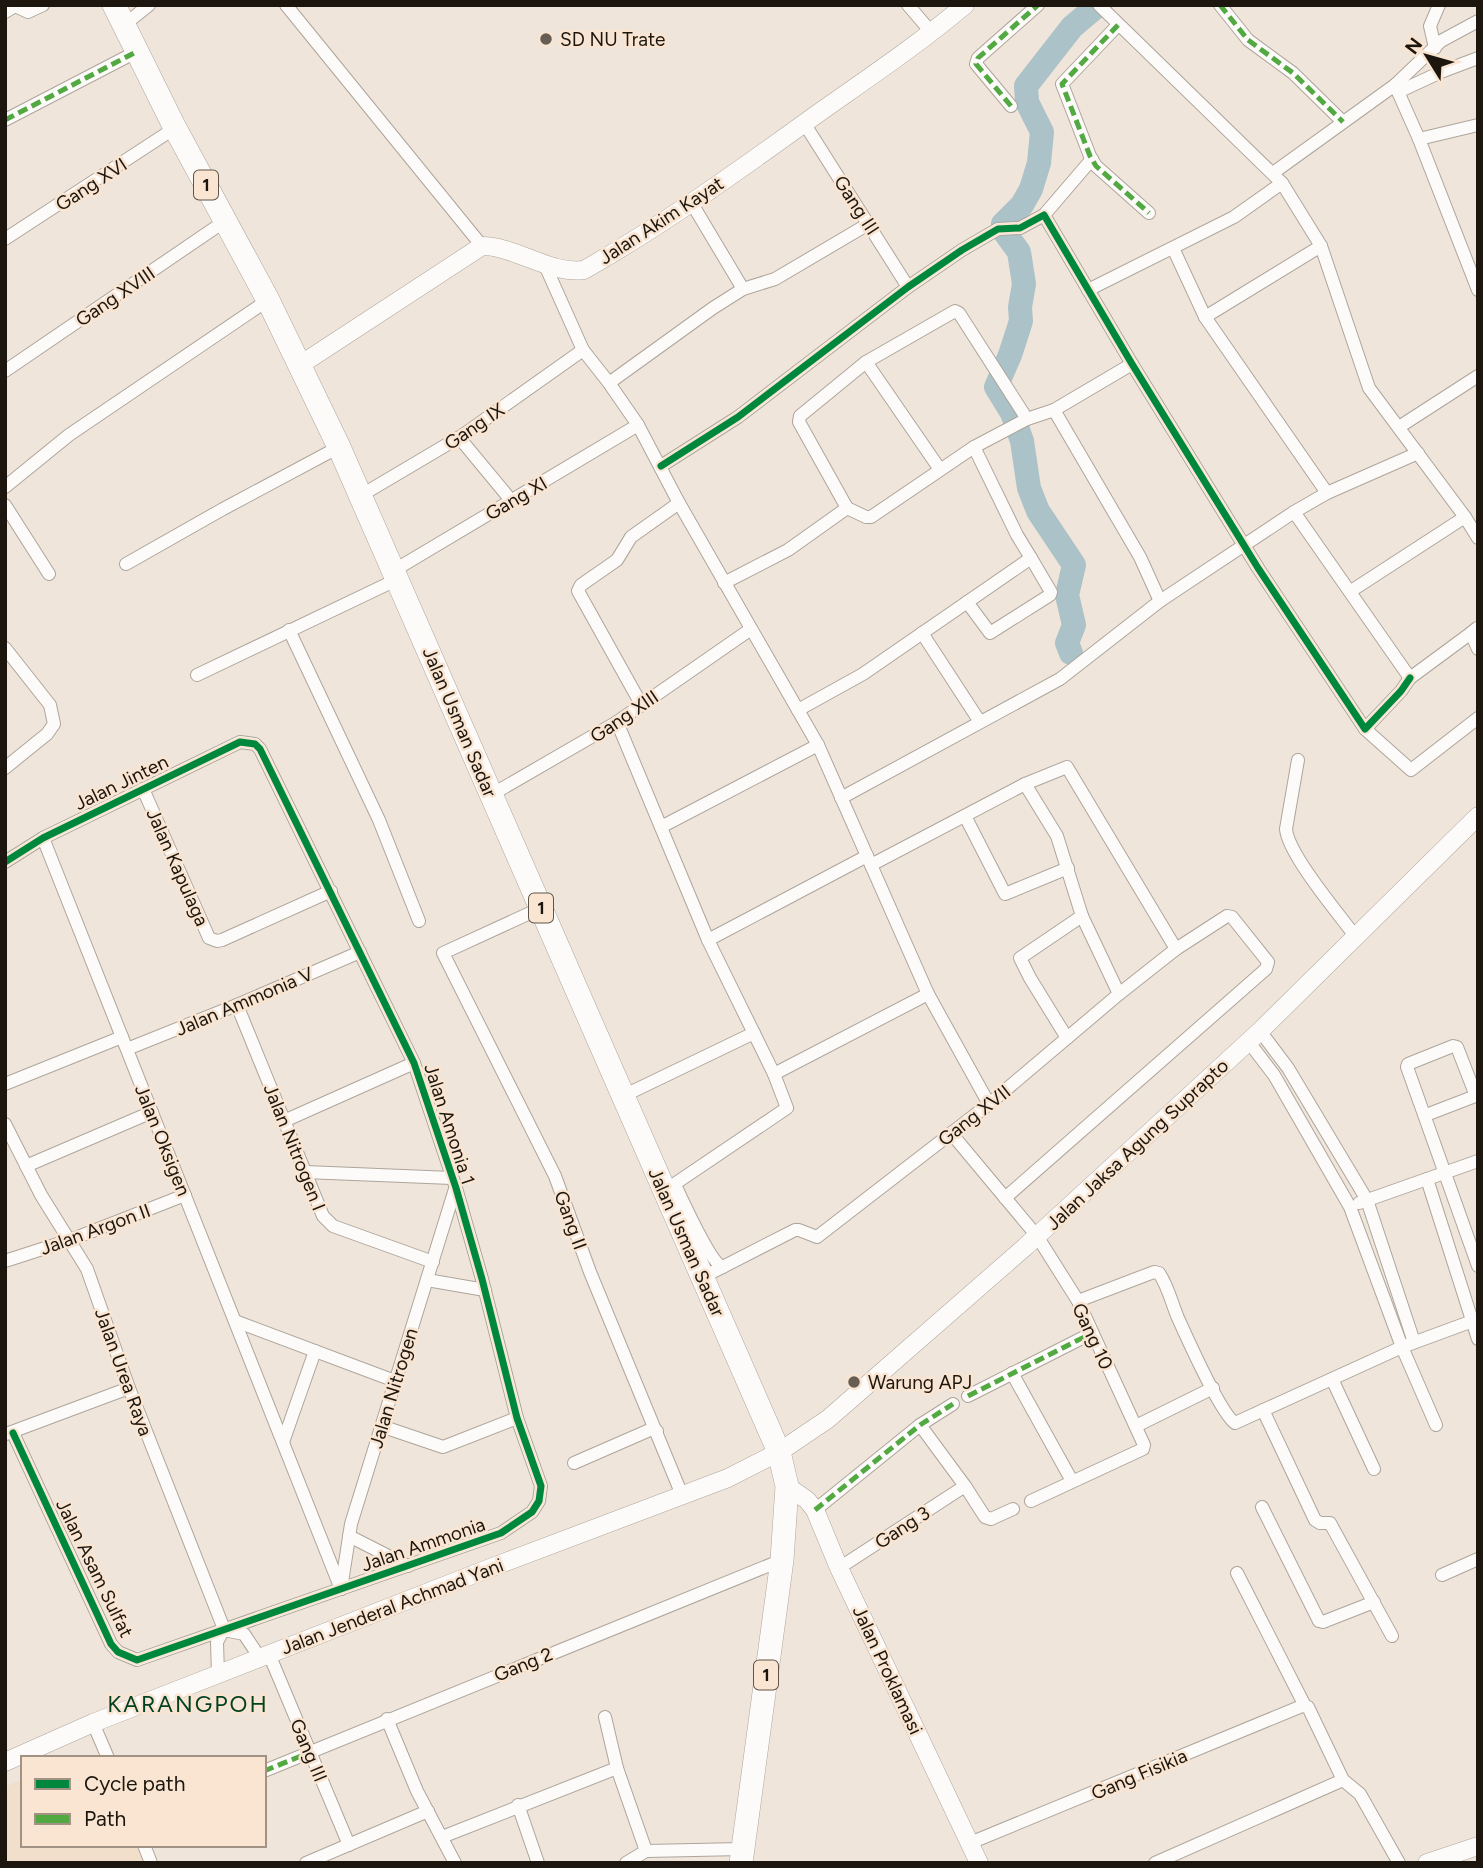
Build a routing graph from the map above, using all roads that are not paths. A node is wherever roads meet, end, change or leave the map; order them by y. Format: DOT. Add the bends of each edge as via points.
graph roads {
  1 [pos="43,5"];
  2 [pos="149,5"];
  3 [pos="908,5"];
  4 [pos="965,5"];
  5 [pos="1038,5"];
  6 [pos="1220,5"];
  7 [pos="1439,5"];
  8 [pos="291,7"];
  9 [pos="1100,7"];
  10 [pos="5,12"];
  11 [pos="119,15"];
  12 [pos="1478,21"];
  13 [pos="1118,25"];
  14 [pos="932,33"];
  15 [pos="1435,48"];
  16 [pos="136,52"];
  17 [pos="1478,58"];
  18 [pos="1396,88"];
  19 [pos="1011,106"];
  20 [pos="5,120"];
  21 [pos="1343,122"];
  22 [pos="804,123"];
  23 [pos="1478,125"];
  24 [pos="175,128"];
  25 [pos="1419,139"];
  26 [pos="1092,159"];
  27 [pos="1273,173"];
  28 [pos="1282,183"];
  29 [pos="691,202"];
  30 [pos="1149,213"];
  31 [pos="1044,215"];
  32 [pos="225,221"];
  33 [pos="870,223"];
  34 [pos="5,239"];
  35 [pos="482,246"];
  36 [pos="1321,247"];
  37 [pos="1173,248"];
  38 [pos="1478,248"];
  39 [pos="1465,254"];
  40 [pos="544,263"];
  41 [pos="908,287"];
  42 [pos="743,289"];
  43 [pos="1088,290"];
  44 [pos="1478,290"];
  45 [pos="268,300"];
  46 [pos="1205,317"];
  47 [pos="583,351"];
  48 [pos="866,362"];
  49 [pos="1132,364"];
  50 [pos="300,365"];
  51 [pos="5,371"];
  52 [pos="1478,376"];
  53 [pos="609,383"];
  54 [pos="1054,410"];
  55 [pos="1027,420"];
  56 [pos="638,425"];
  57 [pos="1399,427"];
  58 [pos="463,435"];
  59 [pos="339,447"];
  60 [pos="974,447"];
  61 [pos="1418,453"];
  62 [pos="661,466"];
  63 [pos="939,468"];
  64 [pos="5,487"];
  65 [pos="1327,493"];
  66 [pos="360,496"];
  67 [pos="510,499"];
  68 [pos="679,503"];
  69 [pos="5,505"];
  70 [pos="847,508"];
  71 [pos="1294,512"];
  72 [pos="1465,517"];
  73 [pos="1478,538"];
  74 [pos="1244,545"];
  75 [pos="1031,558"];
  76 [pos="126,564"];
  77 [pos="49,574"];
  78 [pos="395,575"];
  79 [pos="724,583"];
  80 [pos="1351,591"];
  81 [pos="1160,601"];
  82 [pos="967,602"];
  83 [pos="289,629"];
  84 [pos="751,629"];
  85 [pos="1475,631"];
  86 [pos="922,633"];
  87 [pos="5,648"];
  88 [pos="1478,649"];
  89 [pos="197,674"];
  90 [pos="1410,678"];
  91 [pos="640,704"];
  92 [pos="798,710"];
  93 [pos="1478,718"];
  94 [pos="617,722"];
  95 [pos="980,722"];
  96 [pos="1365,729"];
  97 [pos="255,744"];
  98 [pos="818,745"];
  99 [pos="1298,760"];
  100 [pos="5,768"];
  101 [pos="1025,784"];
  102 [pos="143,789"];
  103 [pos="491,795"];
  104 [pos="841,798"];
  105 [pos="965,816"];
  106 [pos="1478,816"];
  107 [pos="662,828"];
  108 [pos="43,838"];
  109 [pos="869,860"];
  110 [pos="5,862"];
  111 [pos="1068,868"];
  112 [pos="331,891"];
  113 [pos="541,908"];
  114 [pos="1082,916"];
  115 [pos="419,921"];
  116 [pos="1354,936"];
  117 [pos="708,940"];
  118 [pos="1176,949"];
  119 [pos="360,952"];
  120 [pos="928,994"];
  121 [pos="1119,994"];
  122 [pos="237,1005"];
  123 [pos="754,1033"];
  124 [pos="1254,1036"];
  125 [pos="1068,1038"];
  126 [pos="125,1043"];
  127 [pos="414,1063"];
  128 [pos="774,1074"];
  129 [pos="5,1084"];
  130 [pos="1477,1095"];
  131 [pos="623,1096"];
  132 [pos="989,1104"];
  133 [pos="152,1112"];
  134 [pos="1426,1115"];
  135 [pos="284,1121"];
  136 [pos="6,1126"];
  137 [pos="951,1133"];
  138 [pos="1478,1161"];
  139 [pos="26,1166"];
  140 [pos="305,1172"];
  141 [pos="1446,1172"];
  142 [pos="1427,1179"];
  143 [pos="454,1183"];
  144 [pos="185,1195"];
  145 [pos="1005,1198"];
  146 [pos="1367,1200"];
  147 [pos="1350,1207"];
  148 [pos="1037,1236"];
  149 [pos="70,1240"];
  150 [pos="1474,1241"];
  151 [pos="5,1261"];
  152 [pos="433,1262"];
  153 [pos="1478,1266"];
  154 [pos="713,1272"];
  155 [pos="427,1280"];
  156 [pos="485,1290"];
  157 [pos="1078,1301"];
  158 [pos="235,1321"];
  159 [pos="1474,1321"];
  160 [pos="1091,1333"];
  161 [pos="1478,1339"];
  162 [pos="1408,1344"];
  163 [pos="315,1351"];
  164 [pos="1012,1373"];
  165 [pos="1332,1379"];
  166 [pos="396,1381"];
  167 [pos="129,1388"];
  168 [pos="1213,1388"];
  169 [pos="968,1396"];
  170 [pos="953,1404"];
  171 [pos="1263,1410"];
  172 [pos="517,1418"];
  173 [pos="920,1425"];
  174 [pos="1436,1425"];
  175 [pos="382,1426"];
  176 [pos="1136,1426"];
  177 [pos="657,1431"];
  178 [pos="9,1434"];
  179 [pos="283,1442"];
  180 [pos="779,1452"];
  181 [pos="574,1463"];
  182 [pos="1374,1469"];
  183 [pos="1072,1481"];
  184 [pos="787,1486"];
  185 [pos="965,1486"];
  186 [pos="682,1495"];
  187 [pos="1031,1501"];
  188 [pos="1262,1507"];
  189 [pos="1013,1509"];
  190 [pos="815,1510"];
  191 [pos="349,1536"];
  192 [pos="1478,1559"];
  193 [pos="782,1560"];
  194 [pos="408,1566"];
  195 [pos="839,1568"];
  196 [pos="1237,1573"];
  197 [pos="1442,1575"];
  198 [pos="341,1589"];
  199 [pos="1374,1602"];
  200 [pos="224,1629"];
  201 [pos="1392,1636"];
  202 [pos="265,1656"];
  203 [pos="218,1675"];
  204 [pos="1306,1707"];
  205 [pos="605,1717"];
  206 [pos="387,1719"];
  207 [pos="93,1723"];
  208 [pos="311,1752"];
  209 [pos="106,1756"];
  210 [pos="5,1762"];
  211 [pos="617,1768"];
  212 [pos="266,1770"];
  213 [pos="1343,1780"];
  214 [pos="518,1805"];
  215 [pos="428,1811"];
  216 [pos="442,1837"];
  217 [pos="970,1843"];
  218 [pos="349,1845"];
  219 [pos="1478,1846"];
  220 [pos="646,1852"];
  221 [pos="742,1856"];
  222 [pos="306,1863"];
  223 [pos="455,1863"];
  224 [pos="538,1863"];
  225 [pos="626,1863"];
  226 [pos="979,1863"];
  227 [pos="1155,1863"];
  228 [pos="1399,1863"];
  229 [pos="1427,1863"];
  1 -- 10 [label="street" via="29,12 15,6"];
  2 -- 11 [label="street"];
  3 -- 14 [label="street"];
  4 -- 14 [label="main road, Jalan Akim Kayat"];
  5 -- 19 [label="street" via="976,64"];
  6 -- 21 [label="street" via="1248,40 1293,73"];
  7 -- 15 [label="street" via="1430,26"];
  8 -- 35 [label="street"];
  9 -- 13 [label="street"];
  11 -- 16 [label="highway, Jalan Usman Sadar / 1"];
  12 -- 15 [label="street"];
  13 -- 26 [label="street" via="1062,84"];
  13 -- 27 [label="street"];
  14 -- 22 [label="main road, Jalan Akim Kayat"];
  15 -- 18 [label="street"];
  16 -- 20 [label="street"];
  16 -- 24 [label="highway, Jalan Usman Sadar / 1"];
  17 -- 18 [label="street"];
  18 -- 21 [label="street"];
  18 -- 25 [label="street"];
  21 -- 27 [label="street"];
  22 -- 29 [label="main road, Jalan Akim Kayat"];
  22 -- 33 [label="street, Gang III"];
  23 -- 25 [label="street"];
  24 -- 32 [label="highway, Jalan Usman Sadar / 1"];
  24 -- 34 [label="street, Gang XVI"];
  25 -- 39 [label="street"];
  26 -- 30 [label="street"];
  26 -- 31 [label="street"];
  27 -- 28 [label="street"];
  28 -- 36 [label="street"];
  28 -- 37 [label="street" via="1234,216"];
  29 -- 40 [label="main road, Jalan Akim Kayat" via="584,270"];
  29 -- 42 [label="street"];
  31 -- 41 [label="street" via="1020,228 998,229"];
  31 -- 43 [label="street"];
  32 -- 45 [label="highway, Jalan Usman Sadar / 1"];
  32 -- 51 [label="street, Gang XVIII"];
  33 -- 41 [label="street, Gang III"];
  33 -- 42 [label="street" via="775,279"];
  35 -- 40 [label="main road, Jalan Akim Kayat"];
  35 -- 50 [label="main road"];
  36 -- 46 [label="street"];
  36 -- 57 [label="street" via="1369,388"];
  37 -- 43 [label="street"];
  37 -- 46 [label="street"];
  38 -- 39 [label="street"];
  39 -- 44 [label="street"];
  40 -- 47 [label="street"];
  41 -- 62 [label="street" via="738,417"];
  42 -- 53 [label="street"];
  43 -- 49 [label="street"];
  45 -- 50 [label="highway, Jalan Usman Sadar / 1"];
  45 -- 64 [label="street" via="69,435"];
  46 -- 65 [label="street"];
  47 -- 53 [label="street"];
  47 -- 58 [label="street, Gang IX"];
  48 -- 55 [label="street" via="955,311"];
  48 -- 63 [label="street"];
  48 -- 70 [label="street" via="798,418"];
  49 -- 54 [label="street"];
  49 -- 74 [label="street"];
  50 -- 59 [label="highway, Jalan Usman Sadar / 1"];
  52 -- 57 [label="street"];
  53 -- 56 [label="street"];
  54 -- 55 [label="street"];
  54 -- 81 [label="street" via="1140,557"];
  55 -- 60 [label="street"];
  56 -- 62 [label="street"];
  56 -- 67 [label="street, Gang XI"];
  57 -- 61 [label="street"];
  58 -- 66 [label="street, Gang IX"];
  58 -- 67 [label="street" via="462,441"];
  59 -- 66 [label="highway, Jalan Usman Sadar / 1"];
  59 -- 76 [label="street"];
  60 -- 63 [label="street"];
  60 -- 75 [label="street"];
  61 -- 65 [label="street"];
  61 -- 72 [label="street"];
  62 -- 68 [label="street"];
  63 -- 70 [label="street" via="871,517"];
  65 -- 71 [label="street"];
  66 -- 78 [label="highway, Jalan Usman Sadar / 1"];
  67 -- 78 [label="street, Gang XI"];
  68 -- 79 [label="street"];
  68 -- 91 [label="street" via="631,537 617,559 578,591"];
  69 -- 77 [label="street"];
  70 -- 79 [label="street" via="788,550"];
  71 -- 74 [label="street"];
  71 -- 80 [label="street"];
  72 -- 73 [label="street"];
  72 -- 80 [label="street"];
  74 -- 81 [label="street"];
  74 -- 96 [label="street"];
  75 -- 82 [label="street"];
  75 -- 82 [label="street" via="1050,595 990,634"];
  78 -- 83 [label="street, Gang XI"];
  78 -- 103 [label="highway, Jalan Usman Sadar / 1"];
  79 -- 84 [label="street"];
  80 -- 90 [label="street"];
  81 -- 95 [label="street" via="1060,679"];
  82 -- 86 [label="street"];
  83 -- 89 [label="street, Gang XI"];
  83 -- 115 [label="street" via="379,820"];
  84 -- 91 [label="street, Gang XIII"];
  84 -- 92 [label="street"];
  85 -- 88 [label="street"];
  85 -- 90 [label="street"];
  86 -- 92 [label="street" via="863,674"];
  86 -- 95 [label="street"];
  87 -- 100 [label="street" via="50,705 53,716 52,728"];
  90 -- 96 [label="street"];
  91 -- 94 [label="street, Gang XIII"];
  92 -- 98 [label="street"];
  93 -- 96 [label="street" via="1411,770"];
  94 -- 103 [label="street, Gang XIII"];
  94 -- 107 [label="street"];
  95 -- 104 [label="street"];
  97 -- 102 [label="street, Jalan Jinten" via="240,742"];
  97 -- 112 [label="street, Jalan Amonia 1"];
  98 -- 104 [label="street"];
  98 -- 107 [label="street"];
  99 -- 116 [label="street" via="1288,839"];
  101 -- 105 [label="street"];
  101 -- 111 [label="street" via="1057,836"];
  101 -- 118 [label="street" via="1065,767 1069,770"];
  102 -- 108 [label="street, Jalan Jinten"];
  102 -- 112 [label="street, Jalan Kapulaga" via="213,940"];
  103 -- 113 [label="highway, Jalan Usman Sadar / 1"];
  104 -- 109 [label="street"];
  105 -- 109 [label="street"];
  105 -- 111 [label="street" via="1005,894"];
  106 -- 116 [label="main road, Jalan Jaksa Agung Suprapto"];
  107 -- 117 [label="street"];
  108 -- 110 [label="street, Jalan Jinten"];
  108 -- 126 [label="street, Jalan Oksigen"];
  109 -- 117 [label="street"];
  109 -- 120 [label="street"];
  111 -- 114 [label="street"];
  112 -- 119 [label="street, Jalan Amonia 1"];
  113 -- 131 [label="highway, Jalan Usman Sadar / 1"];
  113 -- 177 [label="street, Gang II" via="443,953 555,1176"];
  114 -- 121 [label="street"];
  114 -- 125 [label="street" via="1020,958"];
  116 -- 124 [label="main road, Jalan Jaksa Agung Suprapto"];
  117 -- 123 [label="street"];
  118 -- 121 [label="street, Gang XVII"];
  118 -- 145 [label="street, Gang XVII" via="1227,916 1268,962 1266,969"];
  119 -- 122 [label="street, Jalan Ammonia V"];
  119 -- 127 [label="street, Jalan Amonia 1"];
  120 -- 128 [label="street"];
  120 -- 132 [label="street"];
  121 -- 125 [label="street, Gang XVII"];
  122 -- 126 [label="street, Jalan Ammonia V"];
  122 -- 135 [label="street, Jalan Nitrogen I"];
  123 -- 128 [label="street"];
  123 -- 131 [label="street"];
  124 -- 146 [label="street" via="1288,1068"];
  124 -- 147 [label="street"];
  124 -- 148 [label="main road, Jalan Jaksa Agung Suprapto"];
  125 -- 132 [label="street, Gang XVII"];
  126 -- 129 [label="street, Jalan Ammonia V"];
  126 -- 133 [label="street, Jalan Oksigen"];
  127 -- 135 [label="street"];
  127 -- 143 [label="street, Jalan Amonia 1"];
  128 -- 154 [label="street" via="786,1110 675,1185 717,1265"];
  130 -- 134 [label="street"];
  130 -- 134 [label="street" via="1457,1047 1410,1062"];
  131 -- 154 [label="highway, Jalan Usman Sadar / 1"];
  132 -- 137 [label="street, Gang XVII"];
  133 -- 139 [label="street"];
  133 -- 144 [label="street, Jalan Oksigen"];
  134 -- 141 [label="street"];
  135 -- 140 [label="street, Jalan Nitrogen I"];
  136 -- 139 [label="street, Jalan Urea Raya"];
  137 -- 145 [label="street, Gang 10"];
  137 -- 154 [label="street, Gang XVII" via="817,1237 795,1230"];
  138 -- 141 [label="street"];
  139 -- 149 [label="street, Jalan Urea Raya"];
  140 -- 143 [label="street"];
  140 -- 152 [label="street, Jalan Nitrogen I" via="323,1216 333,1226"];
  141 -- 142 [label="street"];
  141 -- 150 [label="street"];
  142 -- 146 [label="street"];
  142 -- 159 [label="street"];
  143 -- 152 [label="street, Jalan Nitrogen"];
  143 -- 156 [label="street, Jalan Amonia 1"];
  144 -- 149 [label="street, Jalan Argon II"];
  144 -- 158 [label="street, Jalan Oksigen"];
  145 -- 148 [label="street, Gang 10"];
  146 -- 147 [label="street"];
  146 -- 162 [label="street"];
  147 -- 162 [label="street"];
  148 -- 157 [label="street, Gang 10"];
  148 -- 180 [label="main road, Jalan Jaksa Agung Suprapto" via="828,1419"];
  149 -- 151 [label="street, Jalan Argon II"];
  149 -- 167 [label="street, Jalan Urea Raya" via="87,1269"];
  150 -- 153 [label="street"];
  152 -- 155 [label="street, Jalan Nitrogen"];
  154 -- 180 [label="highway, Jalan Usman Sadar / 1"];
  155 -- 156 [label="street"];
  155 -- 166 [label="street, Jalan Nitrogen"];
  156 -- 172 [label="street, Jalan Amonia 1"];
  157 -- 160 [label="street, Gang 10"];
  157 -- 168 [label="street" via="1159,1273"];
  158 -- 163 [label="street"];
  158 -- 179 [label="street, Jalan Oksigen"];
  159 -- 161 [label="street"];
  159 -- 162 [label="street"];
  160 -- 164 [label="street"];
  160 -- 176 [label="street, Gang 10"];
  162 -- 165 [label="street"];
  162 -- 174 [label="street"];
  163 -- 166 [label="street"];
  163 -- 179 [label="street"];
  164 -- 169 [label="street"];
  164 -- 183 [label="street"];
  165 -- 171 [label="street"];
  165 -- 182 [label="street"];
  166 -- 175 [label="street, Jalan Nitrogen"];
  167 -- 178 [label="street"];
  167 -- 200 [label="street, Jalan Urea Raya"];
  168 -- 171 [label="street" via="1233,1423"];
  168 -- 176 [label="street"];
  170 -- 173 [label="street"];
  171 -- 199 [label="street" via="1315,1520 1330,1523"];
  172 -- 175 [label="street" via="443,1447"];
  172 -- 194 [label="street, Jalan Ammonia" via="541,1486 539,1501 531,1512 502,1533"];
  173 -- 185 [label="street"];
  173 -- 190 [label="street"];
  175 -- 191 [label="street, Jalan Nitrogen"];
  176 -- 183 [label="street" via="1143,1449"];
  177 -- 181 [label="street" via="652,1429"];
  177 -- 186 [label="street, Gang II"];
  178 -- 200 [label="street, Jalan Asam Sulfat" via="118,1652 137,1660"];
  179 -- 198 [label="street, Jalan Oksigen"];
  180 -- 184 [label="highway, 1"];
  180 -- 186 [label="main road, Jalan Jenderal Achmad Yani"];
  183 -- 187 [label="street"];
  184 -- 190 [label="main road, Jalan Proklamasi"];
  184 -- 193 [label="highway, 1"];
  185 -- 189 [label="street" via="986,1518"];
  185 -- 195 [label="street, Gang 3"];
  186 -- 202 [label="main road, Jalan Jenderal Achmad Yani"];
  188 -- 199 [label="street" via="1319,1621"];
  190 -- 195 [label="main road, Jalan Proklamasi"];
  191 -- 194 [label="street"];
  191 -- 198 [label="street, Jalan Nitrogen"];
  192 -- 197 [label="street"];
  193 -- 206 [label="street, Gang 2"];
  193 -- 221 [label="highway, 1"];
  194 -- 198 [label="street, Jalan Ammonia"];
  195 -- 217 [label="main road, Jalan Proklamasi"];
  196 -- 204 [label="street"];
  198 -- 200 [label="street, Jalan Ammonia"];
  199 -- 201 [label="street"];
  200 -- 202 [label="street" via="244,1634"];
  200 -- 203 [label="street" via="217,1642"];
  202 -- 203 [label="main road, Jalan Jenderal Achmad Yani"];
  202 -- 208 [label="street, Gang III"];
  203 -- 207 [label="main road, Jalan Jenderal Achmad Yani"];
  204 -- 213 [label="street"];
  204 -- 217 [label="street, Gang Fisikia"];
  205 -- 211 [label="street"];
  206 -- 208 [label="street, Gang 2"];
  206 -- 215 [label="street"];
  207 -- 209 [label="street"];
  207 -- 210 [label="main road, Jalan Jenderal Achmad Yani"];
  208 -- 212 [label="street, Gang 2"];
  208 -- 218 [label="street, Gang III"];
  211 -- 214 [label="street"];
  211 -- 220 [label="street"];
  213 -- 227 [label="street"];
  213 -- 228 [label="street" via="1360,1794"];
  214 -- 216 [label="street"];
  214 -- 224 [label="street"];
  215 -- 216 [label="street"];
  215 -- 218 [label="street"];
  216 -- 223 [label="street"];
  217 -- 226 [label="main road, Jalan Proklamasi"];
  218 -- 222 [label="street"];
  219 -- 229 [label="main road"];
  220 -- 221 [label="street"];
  220 -- 225 [label="street"];
}
